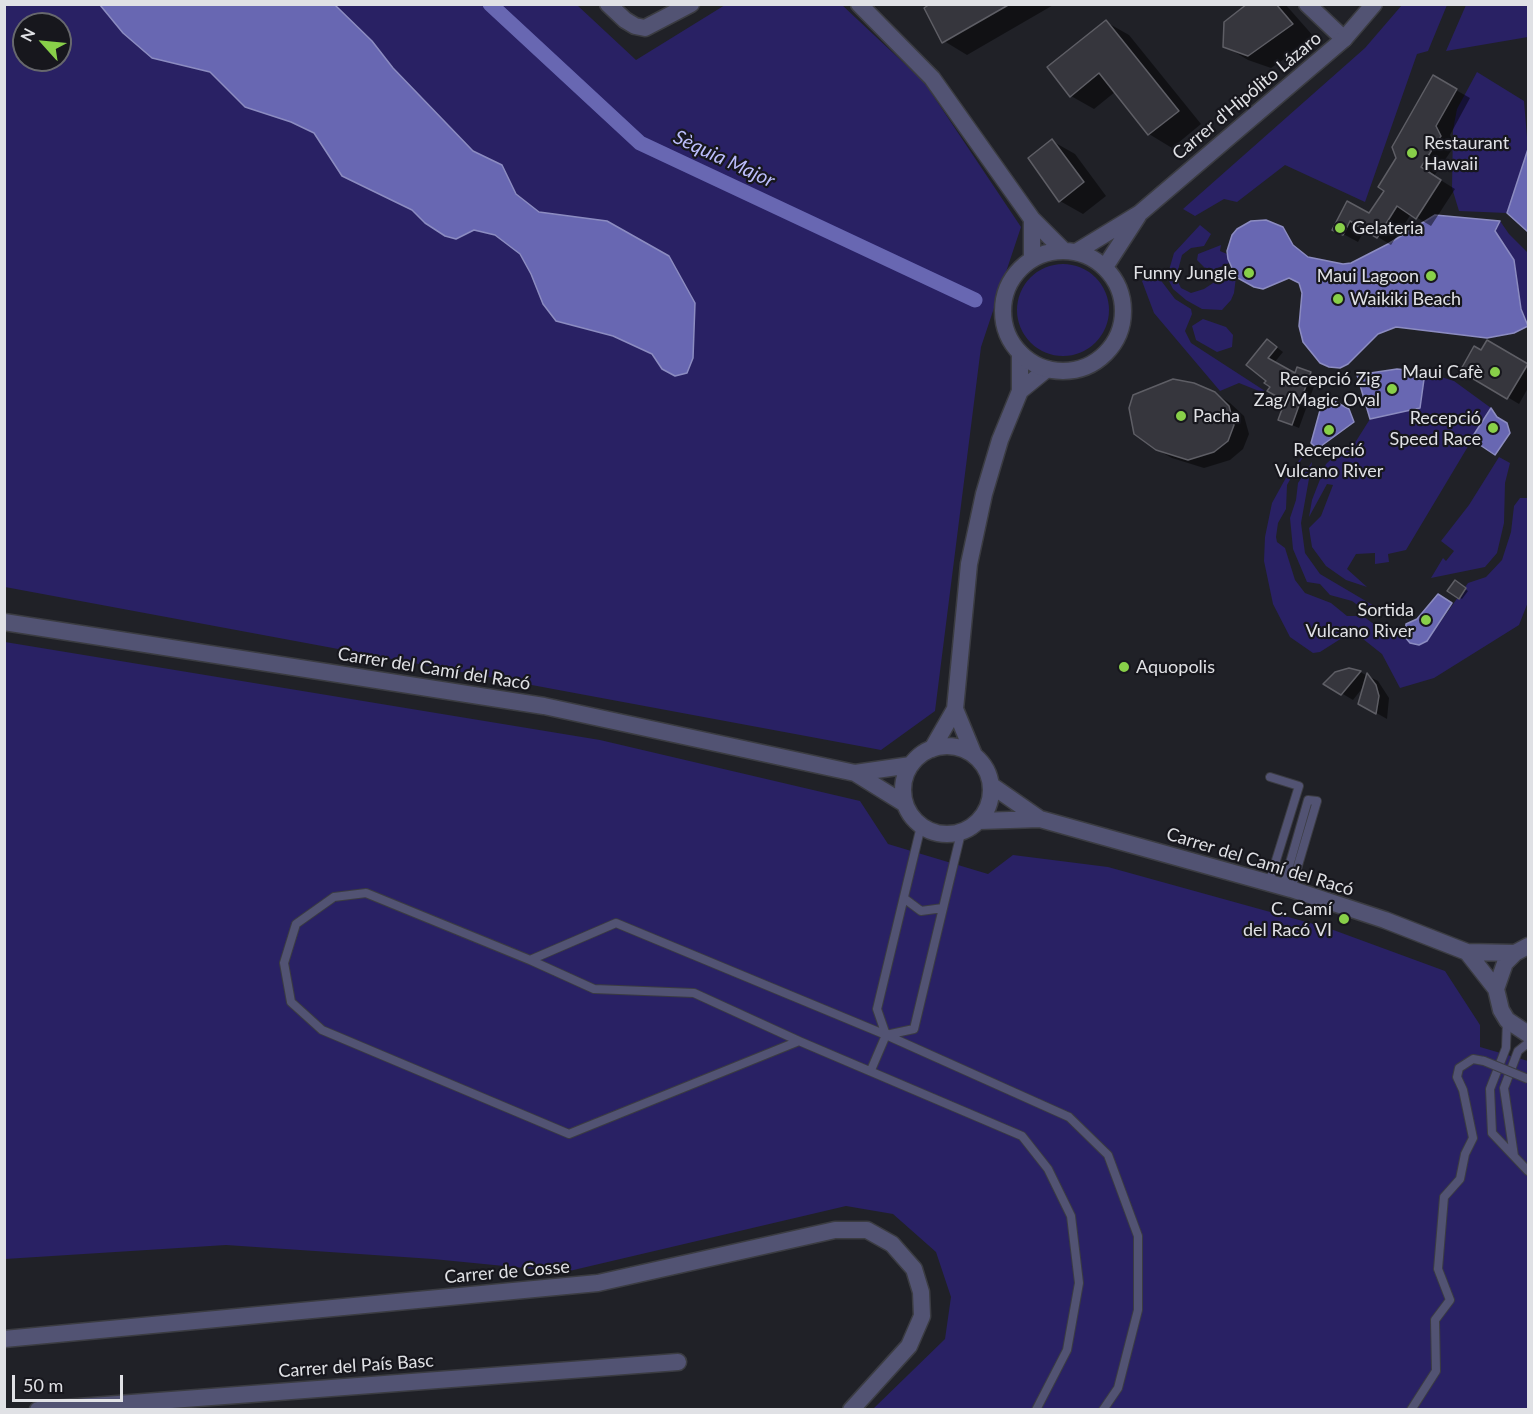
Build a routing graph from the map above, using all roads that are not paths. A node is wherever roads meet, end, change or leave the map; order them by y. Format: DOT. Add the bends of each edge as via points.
graph roads {
  1 [pos="609,4"];
  2 [pos="691,4"];
  3 [pos="859,4"];
  4 [pos="1307,4"];
  5 [pos="1374,4"];
  6 [pos="1344,39"];
  7 [pos="1140,213"];
  8 [pos="1032,219"];
  9 [pos="1069,251"];
  10 [pos="1032,259"];
  11 [pos="1105,267"];
  12 [pos="1020,353"];
  13 [pos="1047,369"];
  14 [pos="1020,391"];
  15 [pos="4,622"];
  16 [pos="955,709"];
  17 [pos="932,749"];
  18 [pos="974,755"];
  19 [pos="911,765"];
  20 [pos="855,773"];
  21 [pos="1270,777"];
  22 [pos="991,785"];
  23 [pos="905,804"];
  24 [pos="1040,819"];
  25 [pos="979,821"];
  26 [pos="921,826"];
  27 [pos="961,832"];
  28 [pos="1281,886"];
  29 [pos="905,899"];
  30 [pos="943,908"];
  31 [pos="1522,949"];
  32 [pos="1467,952"];
  33 [pos="530,960"];
  34 [pos="1496,989"];
  35 [pos="1507,1020"];
  36 [pos="1528,1034"];
  37 [pos="886,1035"];
  38 [pos="799,1041"];
  39 [pos="1528,1044"];
  40 [pos="871,1070"];
  41 [pos="1528,1079"];
  42 [pos="1514,1156"];
  43 [pos="1528,1171"];
  44 [pos="4,1339"];
  45 [pos="678,1362"];
  46 [pos="38,1410"];
  47 [pos="850,1410"];
  48 [pos="1036,1410"];
  49 [pos="1103,1410"];
  50 [pos="1411,1410"];
  1 -- 2 [label="street" via="635,26 651,26"];
  3 -- 8 [label="street" via="932,78"];
  4 -- 6 [label="street"];
  5 -- 6 [label="street, Carrer d'Hipólito Lázaro"];
  6 -- 7 [label="street, Carrer d'Hipólito Lázaro"];
  7 -- 9 [label="street, Carrer d'Hipólito Lázaro"];
  7 -- 11 [label="street, Carrer d'Hipólito Lázaro"];
  8 -- 9 [label="street"];
  8 -- 10 [label="street"];
  9 -- 10 [label="street"];
  9 -- 11 [label="street"];
  10 -- 12 [label="street" via="1013,278 1003,304 1006,330"];
  11 -- 13 [label="street" via="1115,279 1124,310 1116,340 1106,353 1079,369"];
  12 -- 13 [label="street"];
  12 -- 14 [label="street"];
  13 -- 14 [label="street"];
  14 -- 16 [label="street" via="984,494 969,564"];
  15 -- 20 [label="street, Carrer del Camí del Racó" via="544,706"];
  16 -- 17 [label="street"];
  16 -- 18 [label="street"];
  17 -- 18 [label="street" via="954,747"];
  17 -- 19 [label="street"];
  18 -- 22 [label="street" via="986,768"];
  19 -- 20 [label="street, Carrer del Camí del Racó"];
  19 -- 23 [label="street" via="903,784"];
  20 -- 23 [label="street, Carrer del Camí del Racó"];
  21 -- 28 [label="lane" via="1299,786"];
  22 -- 24 [label="street, Carrer del Camí del Racó"];
  22 -- 25 [label="street" via="989,805"];
  23 -- 26 [label="street"];
  24 -- 25 [label="street, Carrer del Camí del Racó"];
  24 -- 28 [label="street, Carrer del Camí del Racó"];
  25 -- 27 [label="street"];
  26 -- 27 [label="street" via="936,833"];
  26 -- 29 [label="lane"];
  27 -- 30 [label="lane"];
  28 -- 28 [label="lane" via="1317,801 1308,800"];
  28 -- 32 [label="street, Carrer del Camí del Racó"];
  29 -- 30 [label="lane" via="921,911"];
  29 -- 37 [label="lane" via="877,1009"];
  30 -- 37 [label="lane" via="914,1029"];
  31 -- 32 [label="street, Carrer del Camí del Racó"];
  31 -- 34 [label="street" via="1505,963"];
  32 -- 34 [label="street"];
  33 -- 37 [label="lane" via="616,923"];
  33 -- 38 [label="lane" via="594,989 694,993"];
  33 -- 38 [label="lane" via="366,893 334,897 296,924 284,963 291,1002 322,1030 569,1134"];
  34 -- 35 [label="street"];
  35 -- 36 [label="street"];
  35 -- 42 [label="lane" via="1506,1048 1490,1089 1492,1133"];
  37 -- 40 [label="lane"];
  37 -- 49 [label="lane" via="1069,1117 1108,1155 1138,1236 1138,1310 1118,1388"];
  38 -- 40 [label="lane"];
  39 -- 42 [label="lane" via="1518,1051 1504,1088"];
  40 -- 48 [label="lane" via="1022,1136 1048,1169 1071,1216 1079,1283 1067,1350"];
  41 -- 50 [label="lane, bridge" via="1473,1059 1459,1068 1457,1077 1473,1138 1460,1179 1444,1197 1438,1269 1450,1300 1435,1320 1436,1371"];
  42 -- 43 [label="lane"];
  44 -- 47 [label="street, Carrer de Cosse" via="597,1283 835,1230 867,1230 892,1244 914,1269 921,1292 922,1316 909,1346"];
  45 -- 46 [label="street, Carrer del País Basc"];
}
